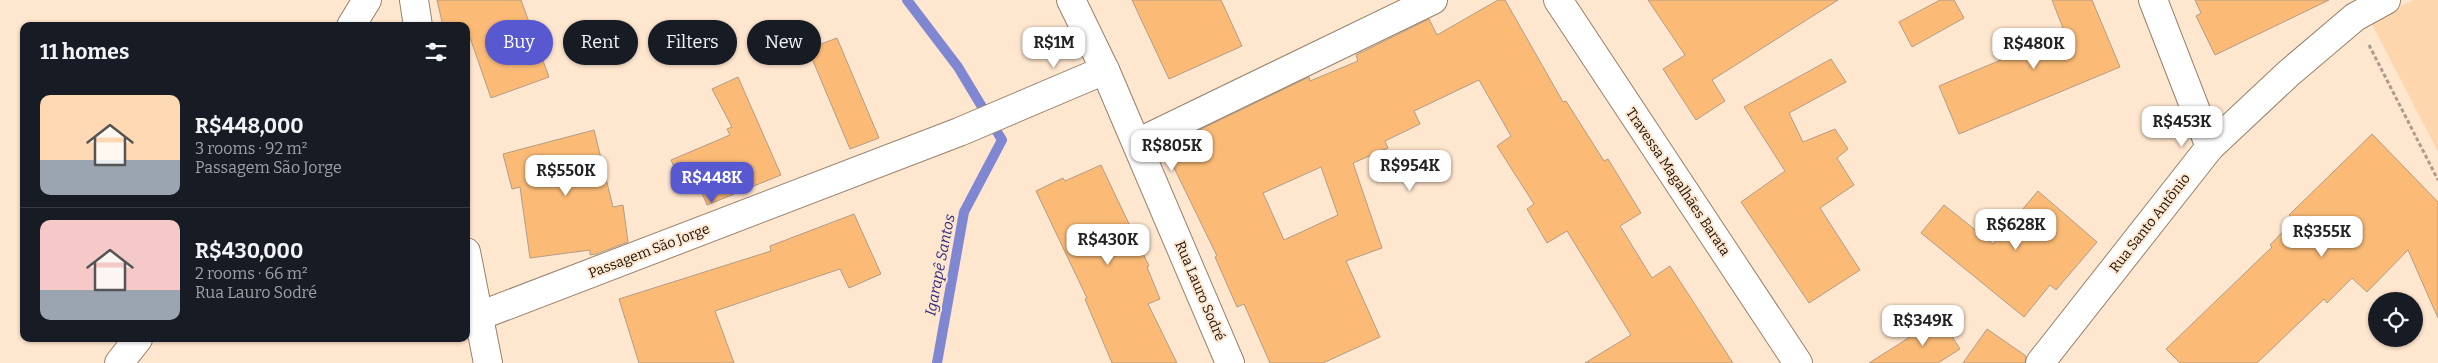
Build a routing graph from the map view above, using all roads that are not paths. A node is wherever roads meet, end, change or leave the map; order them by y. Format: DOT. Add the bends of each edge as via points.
graph roads {
  1 [pos="367,0"];
  2 [pos="414,0"];
  3 [pos="1072,0"];
  4 [pos="1433,0"];
  5 [pos="1558,0"];
  6 [pos="2153,0"];
  7 [pos="2386,0"];
  8 [pos="353,22"];
  9 [pos="417,22"];
  10 [pos="1105,70"];
  11 [pos="1137,143"];
  12 [pos="2210,147"];
  13 [pos="470,272"];
  14 [pos="479,316"];
  15 [pos="136,342"];
  16 [pos="119,363"];
  17 [pos="488,363"];
  18 [pos="1230,363"];
  19 [pos="1798,363"];
  20 [pos="2040,363"];
  1 -- 8 [label="street"];
  2 -- 9 [label="street"];
  3 -- 10 [label="street, Rua Lauro Sodré"];
  4 -- 11 [label="street"];
  5 -- 19 [label="street, Travessa Magalhães Barata"];
  6 -- 12 [label="street"];
  7 -- 12 [label="street, Rua Santo Antônio" via="2355,17"];
  10 -- 11 [label="street, Rua Lauro Sodré"];
  10 -- 14 [label="street, Passagem São Jorge" via="959,132"];
  11 -- 18 [label="street, Rua Lauro Sodré"];
  12 -- 20 [label="street, Rua Santo Antônio"];
  13 -- 14 [label="street"];
  14 -- 17 [label="street"];
  15 -- 16 [label="street"];
}
